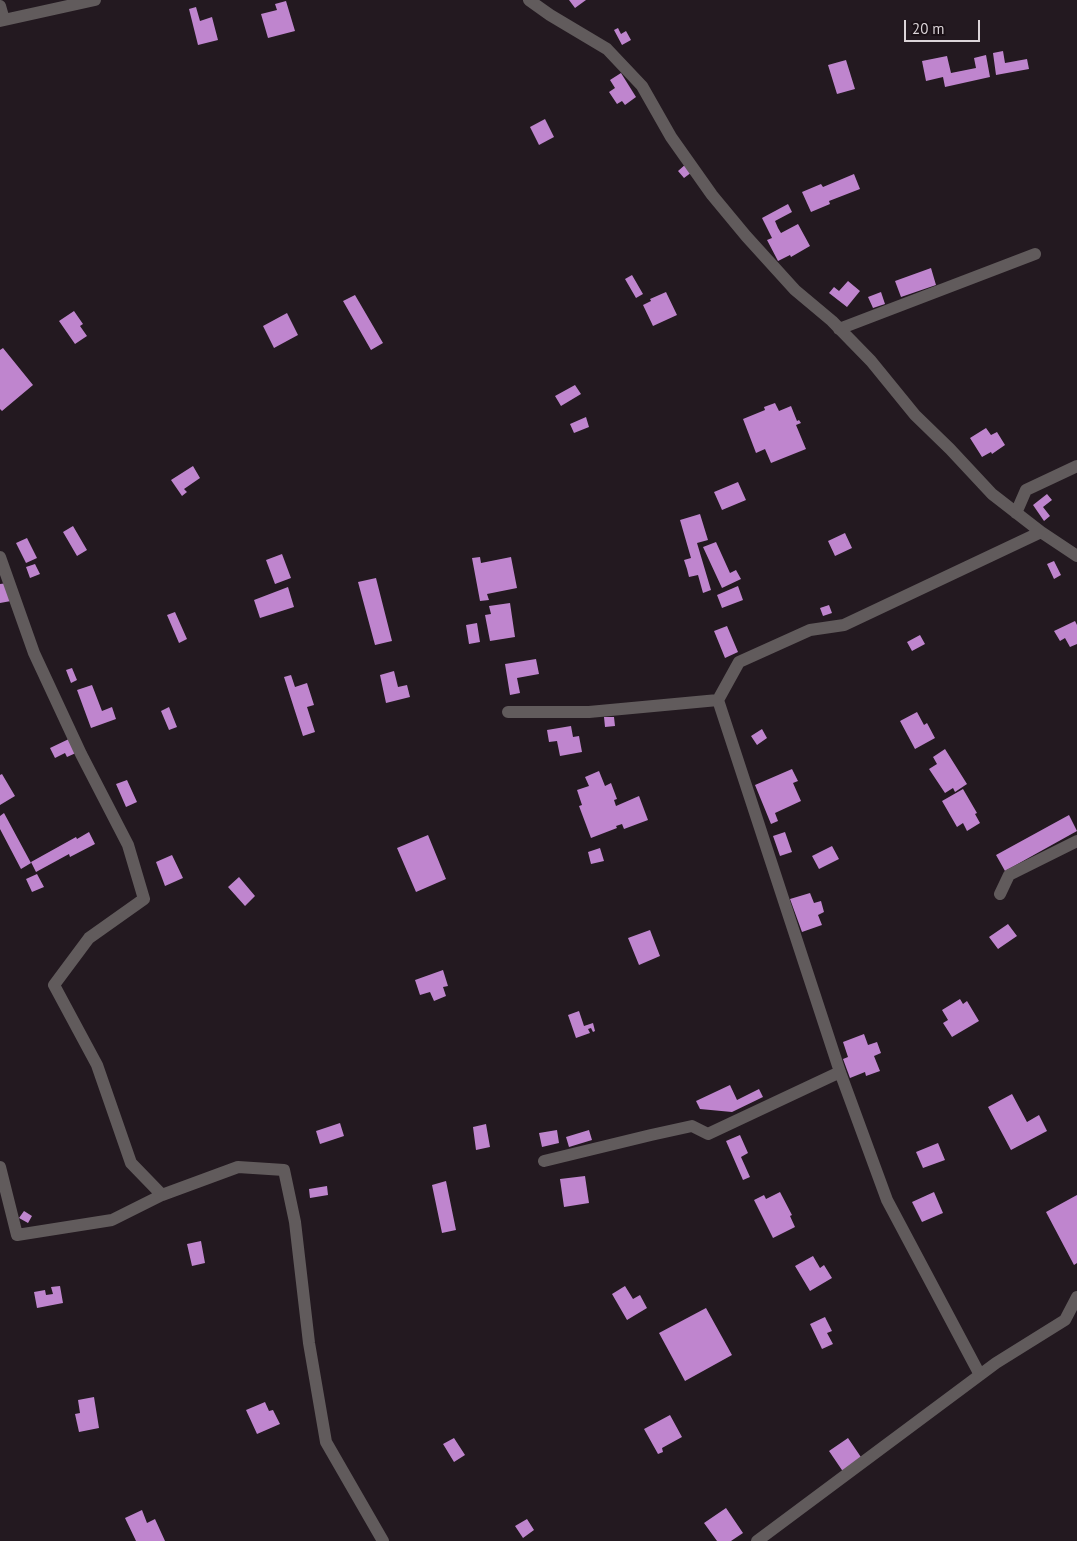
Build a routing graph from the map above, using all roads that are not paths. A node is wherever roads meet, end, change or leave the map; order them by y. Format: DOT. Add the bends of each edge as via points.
graph roads {
  1 [pos="95,0"];
  2 [pos="529,0"];
  3 [pos="0,6"];
  4 [pos="2,20"];
  5 [pos="1035,254"];
  6 [pos="839,329"];
  7 [pos="1077,466"];
  8 [pos="1016,513"];
  9 [pos="1041,532"];
  10 [pos="1077,556"];
  11 [pos="0,557"];
  12 [pos="718,700"];
  13 [pos="508,712"];
  14 [pos="1077,841"];
  15 [pos="1000,894"];
  16 [pos="840,1072"];
  17 [pos="544,1160"];
  18 [pos="0,1167"];
  19 [pos="162,1195"];
  20 [pos="1077,1297"];
  21 [pos="980,1374"];
  22 [pos="383,1541"];
  23 [pos="757,1541"];
  1 -- 4 [label="street"];
  2 -- 6 [label="street" via="607,49 642,86 671,137 746,236 795,290"];
  3 -- 4 [label="street"];
  5 -- 6 [label="street"];
  6 -- 8 [label="street" via="871,361 915,415 992,494"];
  7 -- 8 [label="street" via="1026,490"];
  8 -- 9 [label="street"];
  9 -- 10 [label="street"];
  9 -- 12 [label="street" via="844,625 810,630 739,662"];
  11 -- 19 [label="street" via="34,653 128,845 144,899 90,938 54,985 98,1065 130,1163"];
  12 -- 13 [label="street" via="589,712"];
  12 -- 16 [label="street"];
  14 -- 15 [label="street" via="1009,875"];
  16 -- 17 [label="street" via="708,1134 692,1126"];
  16 -- 21 [label="street" via="887,1200"];
  18 -- 19 [label="street" via="17,1236 112,1220"];
  19 -- 22 [label="street" via="238,1167 284,1170 295,1222 309,1343 326,1442"];
  20 -- 21 [label="street" via="1065,1320"];
  21 -- 23 [label="street"];
}
